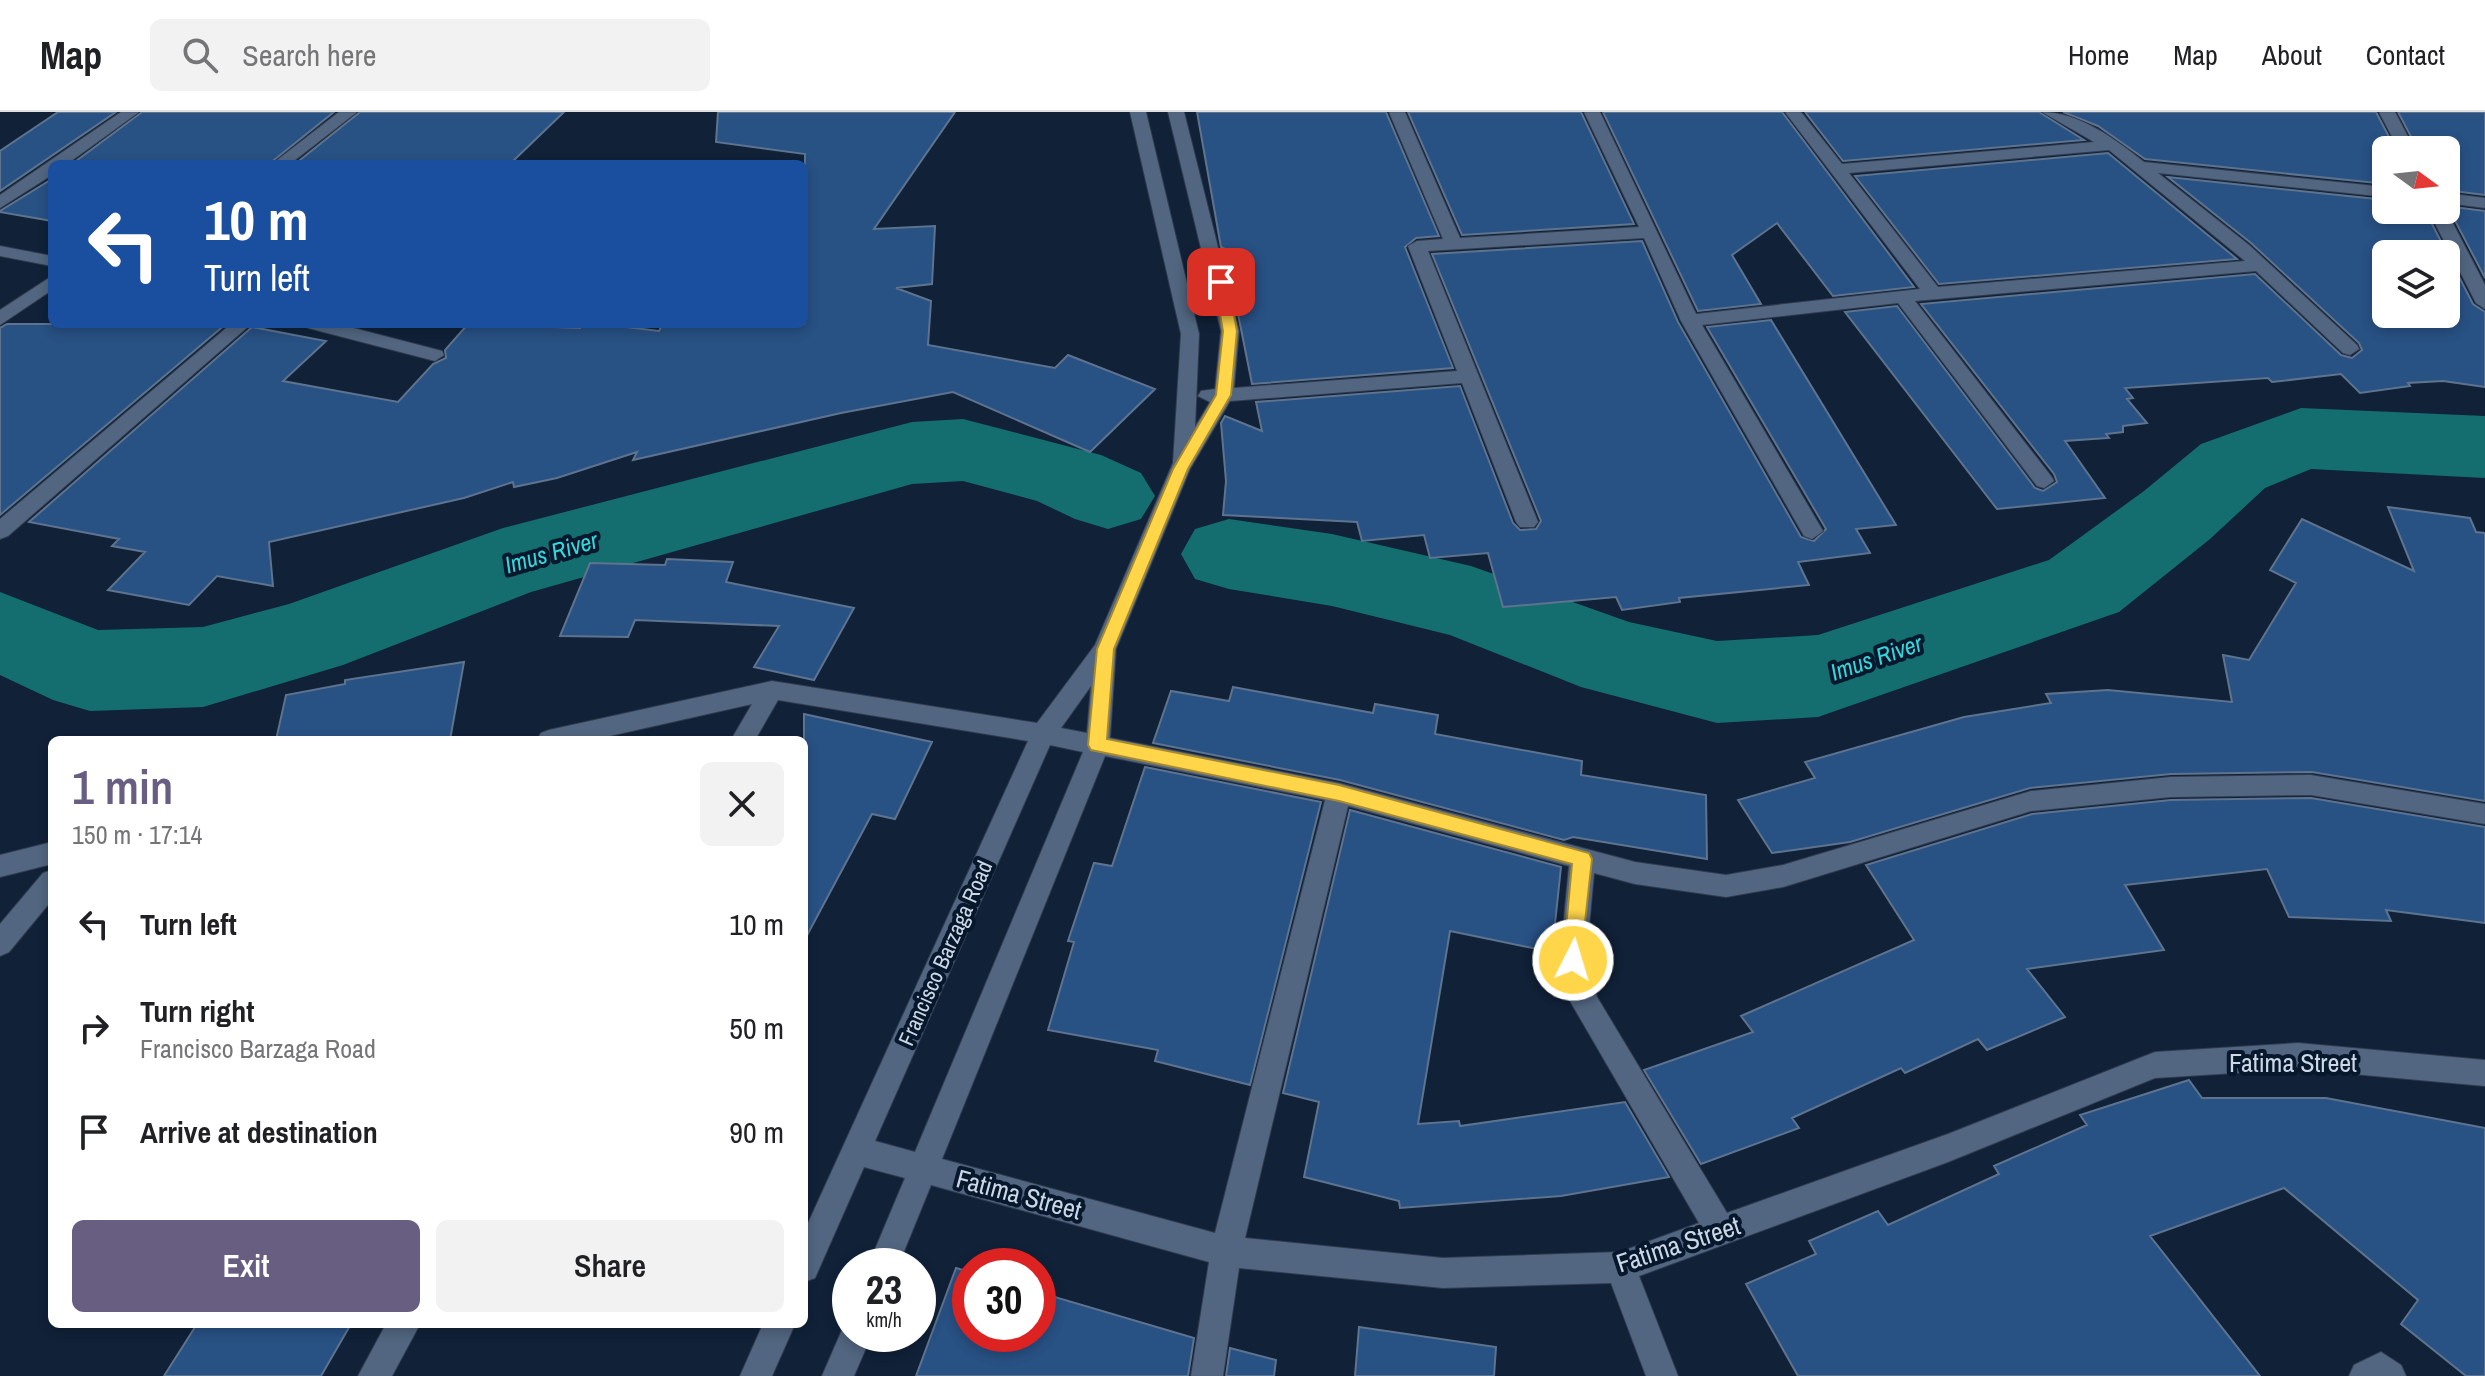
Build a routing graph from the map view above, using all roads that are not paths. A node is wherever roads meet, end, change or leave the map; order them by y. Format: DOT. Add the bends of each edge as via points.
graph roads {
  1 [pos="131,112"];
  2 [pos="349,112"];
  3 [pos="1138,112"];
  4 [pos="1176,112"];
  5 [pos="1397,112"];
  6 [pos="1592,112"];
  7 [pos="1793,112"];
  8 [pos="2050,112"];
  9 [pos="2387,112"];
  10 [pos="2400,136"];
  11 [pos="2113,145"];
  12 [pos="61,160"];
  13 [pos="285,160"];
  14 [pos="2139,166"];
  15 [pos="48,169"];
  16 [pos="1838,169"];
  17 [pos="2372,191"];
  18 [pos="2460,200"];
  19 [pos="0,203"];
  20 [pos="2485,203"];
  21 [pos="2444,224"];
  22 [pos="1650,232"];
  23 [pos="1453,242"];
  24 [pos="0,251"];
  25 [pos="48,260"];
  26 [pos="2259,265"];
  27 [pos="48,284"];
  28 [pos="1933,293"];
  29 [pos="1902,296"];
  30 [pos="2485,303"];
  31 [pos="0,319"];
  32 [pos="1690,321"];
  33 [pos="237,328"];
  34 [pos="330,328"];
  35 [pos="2350,349"];
  36 [pos="435,355"];
  37 [pos="1469,376"];
  38 [pos="1224,395"];
  39 [pos="1185,396"];
  40 [pos="1182,467"];
  41 [pos="2044,481"];
  42 [pos="1527,522"];
  43 [pos="0,531"];
  44 [pos="1812,531"];
  45 [pos="1108,642"];
  46 [pos="772,690"];
  47 [pos="1043,734"];
  48 [pos="567,736"];
  49 [pos="745,736"];
  50 [pos="1098,745"];
  51 [pos="1339,793"];
  52 [pos="2485,814"];
  53 [pos="48,854"];
  54 [pos="1582,859"];
  55 [pos="0,866"];
  56 [pos="48,886"];
  57 [pos="0,944"];
  58 [pos="2485,1073"];
  59 [pos="856,1150"];
  60 [pos="924,1167"];
  61 [pos="1720,1231"];
  62 [pos="890,1248"];
  63 [pos="1226,1251"];
  64 [pos="808,1258"];
  65 [pos="1620,1267"];
  66 [pos="402,1328"];
  67 [pos="777,1328"];
  68 [pos="848,1352"];
  69 [pos="374,1376"];
  70 [pos="756,1376"];
  71 [pos="838,1376"];
  72 [pos="1207,1376"];
  73 [pos="1662,1376"];
  74 [pos="2365,1376"];
  75 [pos="2390,1376"];
  1 -- 12 [label="street"];
  2 -- 13 [label="street"];
  3 -- 39 [label="street, Francisco Barzaga Road" via="1190,334"];
  4 -- 38 [label="street, Francisco Barzaga Road" via="1230,331"];
  5 -- 23 [label="street"];
  6 -- 22 [label="street"];
  7 -- 16 [label="street"];
  8 -- 11 [label="street"];
  9 -- 10 [label="street"];
  11 -- 14 [label="street"];
  11 -- 16 [label="street"];
  14 -- 17 [label="street"];
  14 -- 26 [label="street"];
  15 -- 19 [label="street"];
  16 -- 28 [label="street"];
  18 -- 20 [label="street"];
  21 -- 30 [label="street"];
  22 -- 23 [label="street"];
  22 -- 32 [label="street"];
  23 -- 37 [label="street" via="1417,246"];
  24 -- 25 [label="street"];
  26 -- 28 [label="street"];
  26 -- 35 [label="street"];
  27 -- 31 [label="street"];
  28 -- 29 [label="street"];
  29 -- 32 [label="street"];
  29 -- 41 [label="street"];
  32 -- 44 [label="street"];
  33 -- 43 [label="street"];
  34 -- 36 [label="street"];
  37 -- 38 [label="street"];
  37 -- 42 [label="street"];
  38 -- 39 [label="street"];
  38 -- 40 [label="street, Francisco Barzaga Road"];
  39 -- 40 [label="street, Francisco Barzaga Road"];
  40 -- 45 [label="street, Francisco Barzaga Road"];
  45 -- 47 [label="street, Francisco Barzaga Road"];
  45 -- 50 [label="street, Francisco Barzaga Road"];
  46 -- 47 [label="street"];
  46 -- 48 [label="street"];
  46 -- 49 [label="street"];
  47 -- 50 [label="street"];
  47 -- 59 [label="street, Francisco Barzaga Road"];
  50 -- 51 [label="street"];
  50 -- 60 [label="street, Francisco Barzaga Road"];
  51 -- 54 [label="street"];
  51 -- 63 [label="street"];
  52 -- 54 [label="street" via="2311,785 2171,787 2031,801 1783,876 1726,886"];
  53 -- 55 [label="street"];
  54 -- 61 [label="street" via="1573,960 1584,1001"];
  56 -- 57 [label="street"];
  58 -- 61 [label="street, Fatima Street" via="2298,1056 2155,1065"];
  59 -- 60 [label="street, Fatima Street"];
  59 -- 64 [label="street, Francisco Barzaga Road"];
  60 -- 62 [label="street, Francisco Barzaga Road"];
  60 -- 63 [label="street, Fatima Street"];
  61 -- 65 [label="street, Fatima Street"];
  63 -- 65 [label="street, Fatima Street" via="1443,1273"];
  63 -- 72 [label="street"];
  65 -- 73 [label="street"];
  66 -- 69 [label="street"];
  67 -- 70 [label="street"];
  68 -- 71 [label="street"];
  74 -- 75 [label="street" via="2381,1368"];
}
